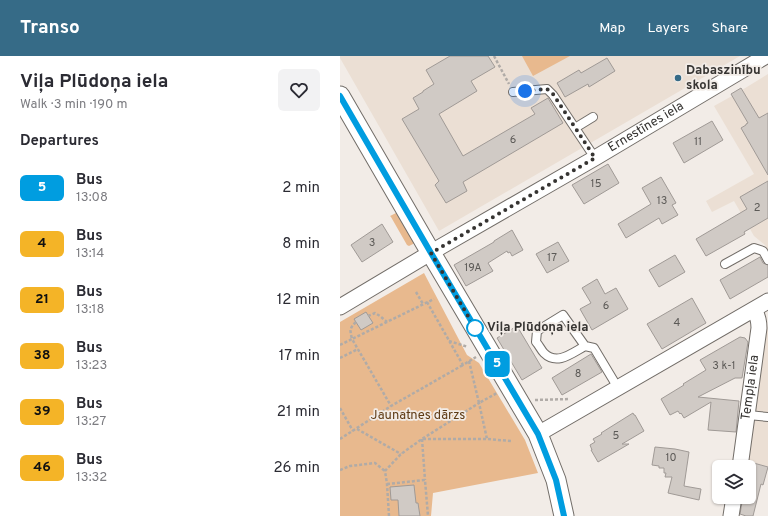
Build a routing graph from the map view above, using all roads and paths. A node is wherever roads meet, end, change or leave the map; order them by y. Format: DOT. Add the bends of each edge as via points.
graph roads {
  1 [pos="494,56"];
  2 [pos="766,56"];
  3 [pos="514,92"];
  4 [pos="340,96"];
  5 [pos="593,117"];
  6 [pos="575,128"];
  7 [pos="595,158"];
  8 [pos="431,253"];
  9 [pos="768,260"];
  10 [pos="725,264"];
  11 [pos="416,292"];
  12 [pos="434,299"];
  13 [pos="768,301"];
  14 [pos="427,302"];
  15 [pos="423,304"];
  16 [pos="340,307"];
  17 [pos="754,310"];
  18 [pos="368,316"];
  19 [pos="356,322"];
  20 [pos="387,322"];
  21 [pos="352,339"];
  22 [pos="449,340"];
  23 [pos="340,345"];
  24 [pos="585,346"];
  25 [pos="470,348"];
  26 [pos="358,349"];
  27 [pos="476,357"];
  28 [pos="340,358"];
  29 [pos="469,361"];
  30 [pos="463,365"];
  31 [pos="618,388"];
  32 [pos="500,391"];
  33 [pos="571,399"];
  34 [pos="519,401"];
  35 [pos="479,403"];
  36 [pos="391,406"];
  37 [pos="340,408"];
  38 [pos="748,415"];
  39 [pos="768,417"];
  40 [pos="355,430"];
  41 [pos="538,434"];
  42 [pos="340,439"];
  43 [pos="422,439"];
  44 [pos="486,439"];
  45 [pos="511,441"];
  46 [pos="401,454"];
  47 [pos="741,460"];
  48 [pos="340,470"];
  49 [pos="385,471"];
  50 [pos="425,480"];
  51 [pos="387,484"];
  52 [pos="733,504"];
  53 [pos="389,516"];
  54 [pos="428,516"];
  55 [pos="564,516"];
  56 [pos="731,516"];
  1 -- 3 [label="path"];
  2 -- 7 [label="street, Ernestīnes iela"];
  3 -- 6 [label="lane" via="547,89"];
  4 -- 8 [label="street"];
  5 -- 6 [label="lane"];
  6 -- 7 [label="lane"];
  7 -- 8 [label="street, Ernestīnes iela"];
  8 -- 16 [label="street, Ernestīnes iela"];
  8 -- 34 [label="street"];
  9 -- 10 [label="lane" via="762,251 754,248"];
  11 -- 15 [label="path"];
  12 -- 14 [label="path"];
  13 -- 17 [label="street"];
  14 -- 15 [label="path"];
  14 -- 22 [label="path"];
  15 -- 20 [label="path"];
  17 -- 31 [label="street"];
  17 -- 38 [label="street, Tempļa iela" via="759,328"];
  18 -- 20 [label="path" via="375,313"];
  19 -- 21 [label="path" via="350,331"];
  20 -- 21 [label="path"];
  21 -- 23 [label="path"];
  21 -- 26 [label="path"];
  22 -- 25 [label="path"];
  22 -- 30 [label="path"];
  24 -- 24 [label="lane" via="563,315 537,331 536,342 554,359 563,358"];
  24 -- 31 [label="lane" via="594,348"];
  26 -- 28 [label="path"];
  26 -- 36 [label="path"];
  27 -- 29 [label="path"];
  29 -- 30 [label="path"];
  29 -- 35 [label="path"];
  30 -- 36 [label="path"];
  31 -- 41 [label="street"];
  32 -- 35 [label="path"];
  33 -- 34 [label="path"];
  34 -- 41 [label="street"];
  35 -- 43 [label="path"];
  35 -- 44 [label="path"];
  36 -- 40 [label="path"];
  37 -- 40 [label="path"];
  38 -- 39 [label="lane"];
  38 -- 47 [label="street, Tempļa iela"];
  40 -- 42 [label="path"];
  40 -- 46 [label="path"];
  41 -- 55 [label="street" via="556,480"];
  43 -- 44 [label="path"];
  43 -- 46 [label="path"];
  43 -- 50 [label="path"];
  44 -- 45 [label="path"];
  46 -- 49 [label="path"];
  48 -- 49 [label="path" via="375,463"];
  49 -- 51 [label="path"];
  50 -- 51 [label="path"];
  50 -- 54 [label="path"];
  51 -- 53 [label="path"];
  52 -- 56 [label="street"];
}
